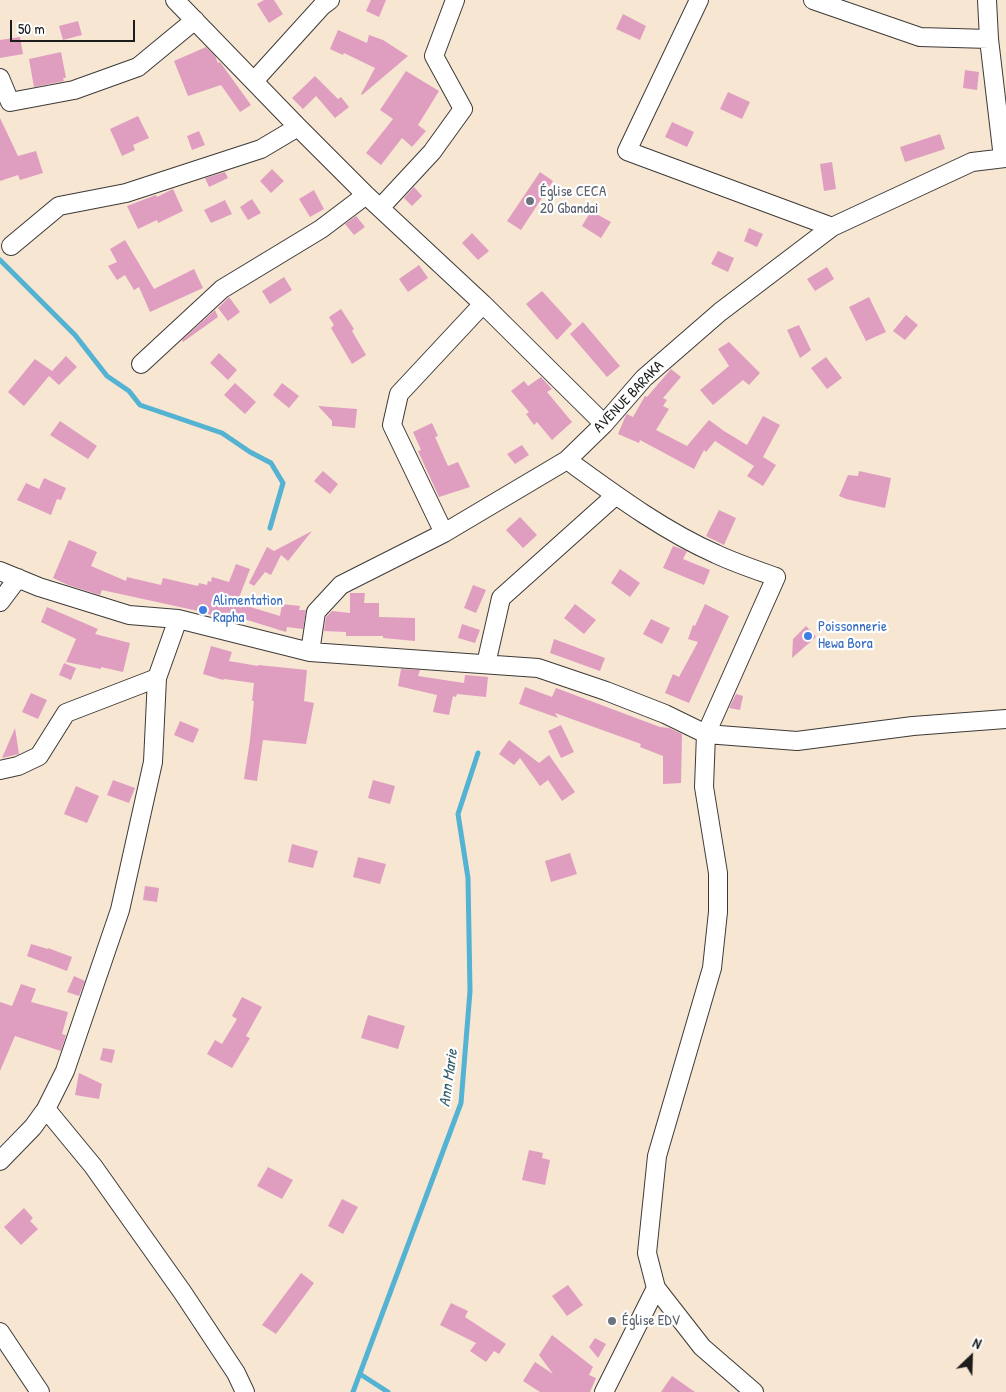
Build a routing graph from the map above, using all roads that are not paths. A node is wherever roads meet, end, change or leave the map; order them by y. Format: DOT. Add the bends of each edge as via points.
graph roads {
  1 [pos="175,0"];
  2 [pos="330,0"];
  3 [pos="455,0"];
  4 [pos="699,0"];
  5 [pos="987,0"];
  6 [pos="823,2"];
  7 [pos="195,20"];
  8 [pos="989,38"];
  9 [pos="0,78"];
  10 [pos="254,81"];
  11 [pos="298,127"];
  12 [pos="1005,158"];
  13 [pos="366,195"];
  14 [pos="380,208"];
  15 [pos="832,227"];
  16 [pos="10,246"];
  17 [pos="483,304"];
  18 [pos="142,364"];
  19 [pos="604,424"];
  20 [pos="567,460"];
  21 [pos="616,495"];
  22 [pos="444,533"];
  23 [pos="0,571"];
  24 [pos="18,578"];
  25 [pos="0,602"];
  26 [pos="178,619"];
  27 [pos="310,652"];
  28 [pos="486,664"];
  29 [pos="157,678"];
  30 [pos="1006,719"];
  31 [pos="706,734"];
  32 [pos="0,770"];
  33 [pos="46,1109"];
  34 [pos="0,1161"];
  35 [pos="656,1288"];
  36 [pos="0,1332"];
  37 [pos="40,1392"];
  38 [pos="246,1392"];
  39 [pos="604,1392"];
  40 [pos="754,1392"];
  1 -- 7 [label="street"];
  2 -- 10 [label="street"];
  3 -- 14 [label="street" via="434,56 462,110 432,152"];
  4 -- 15 [label="street" via="627,151"];
  5 -- 8 [label="street"];
  6 -- 8 [label="street" via="920,36"];
  7 -- 9 [label="street" via="138,67 74,90 10,102"];
  7 -- 10 [label="street"];
  8 -- 12 [label="street"];
  10 -- 11 [label="street"];
  11 -- 13 [label="street"];
  11 -- 16 [label="street" via="261,149 126,194 59,206"];
  12 -- 15 [label="street, AVENUE BARAKA" via="972,162"];
  13 -- 14 [label="street"];
  13 -- 18 [label="street" via="321,230 222,289"];
  14 -- 17 [label="street"];
  15 -- 19 [label="street, AVENUE BARAKA" via="720,312 644,378"];
  17 -- 19 [label="street"];
  17 -- 22 [label="street" via="399,394 392,426"];
  19 -- 20 [label="street, AVENUE BARAKA"];
  20 -- 21 [label="street"];
  20 -- 22 [label="street, AVENUE BARAKA"];
  21 -- 28 [label="street" via="500,598"];
  21 -- 31 [label="street" via="716,554 776,577"];
  22 -- 27 [label="street, AVENUE BARAKA" via="341,585 316,612"];
  23 -- 24 [label="street"];
  24 -- 25 [label="street"];
  24 -- 26 [label="street" via="39,588 129,614"];
  26 -- 27 [label="street"];
  26 -- 29 [label="street"];
  27 -- 28 [label="street"];
  28 -- 31 [label="street" via="538,668 606,690"];
  29 -- 32 [label="street" via="66,713 39,756"];
  29 -- 33 [label="street" via="153,762 120,910 65,1071"];
  30 -- 31 [label="street" via="913,726 797,741"];
  31 -- 35 [label="street" via="704,787 718,872 718,912 712,968 657,1156 647,1253"];
  33 -- 34 [label="street"];
  33 -- 38 [label="street" via="93,1166 177,1285"];
  35 -- 39 [label="street"];
  35 -- 40 [label="street" via="702,1347"];
  36 -- 37 [label="street"];
}
